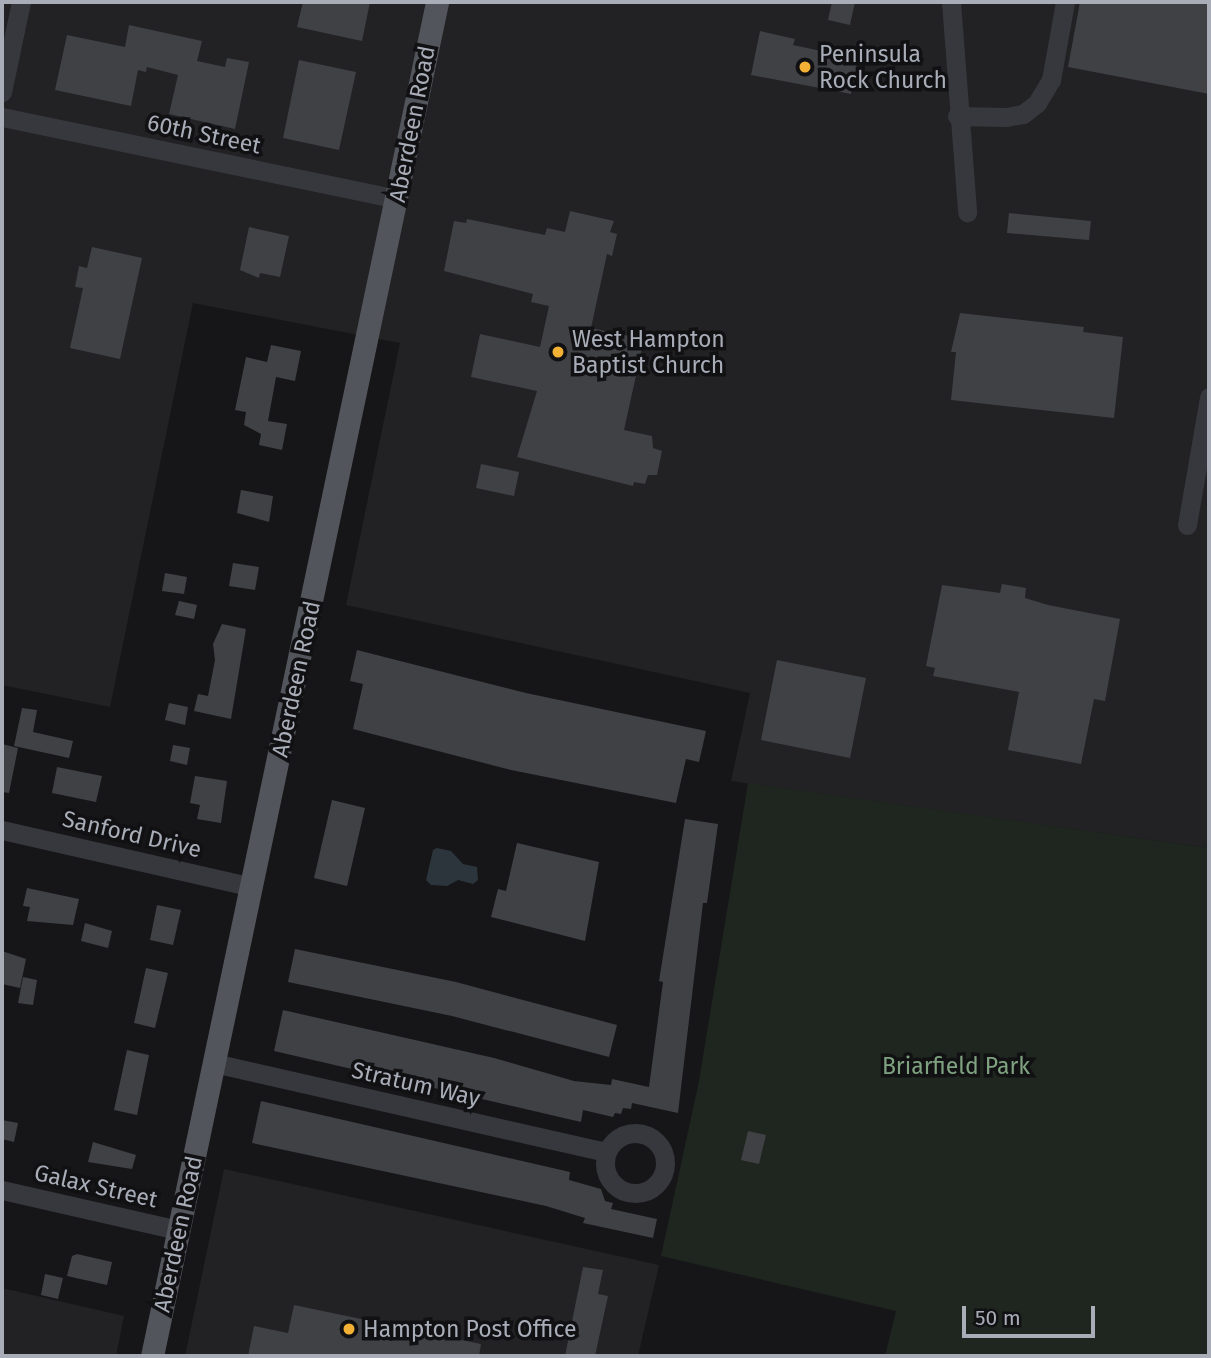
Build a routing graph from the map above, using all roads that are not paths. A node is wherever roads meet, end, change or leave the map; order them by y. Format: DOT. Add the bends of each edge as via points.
graph roads {
  1 [pos="21,2"];
  2 [pos="437,2"];
  3 [pos="951,2"];
  4 [pos="1065,2"];
  5 [pos="2,92"];
  6 [pos="957,116"];
  7 [pos="2,117"];
  8 [pos="397,199"];
  9 [pos="967,212"];
  10 [pos="1209,397"];
  11 [pos="1187,525"];
  12 [pos="2,830"];
  13 [pos="252,887"];
  14 [pos="214,1063"];
  15 [pos="606,1153"];
  16 [pos="2,1190"];
  17 [pos="178,1230"];
  18 [pos="152,1356"];
  1 -- 5 [label="street"];
  2 -- 8 [label="main road, Aberdeen Road"];
  3 -- 6 [label="street"];
  4 -- 6 [label="street" via="1051,80 1037,103 1023,114 1006,117"];
  6 -- 9 [label="street"];
  7 -- 8 [label="street, 60th Street"];
  8 -- 13 [label="main road, Aberdeen Road"];
  10 -- 11 [label="street"];
  12 -- 13 [label="street, Sanford Drive"];
  13 -- 14 [label="main road, Aberdeen Road"];
  14 -- 15 [label="street, Stratum Way"];
  14 -- 17 [label="main road, Aberdeen Road"];
  16 -- 17 [label="street, Galax Street"];
  17 -- 18 [label="main road, Aberdeen Road"];
}
